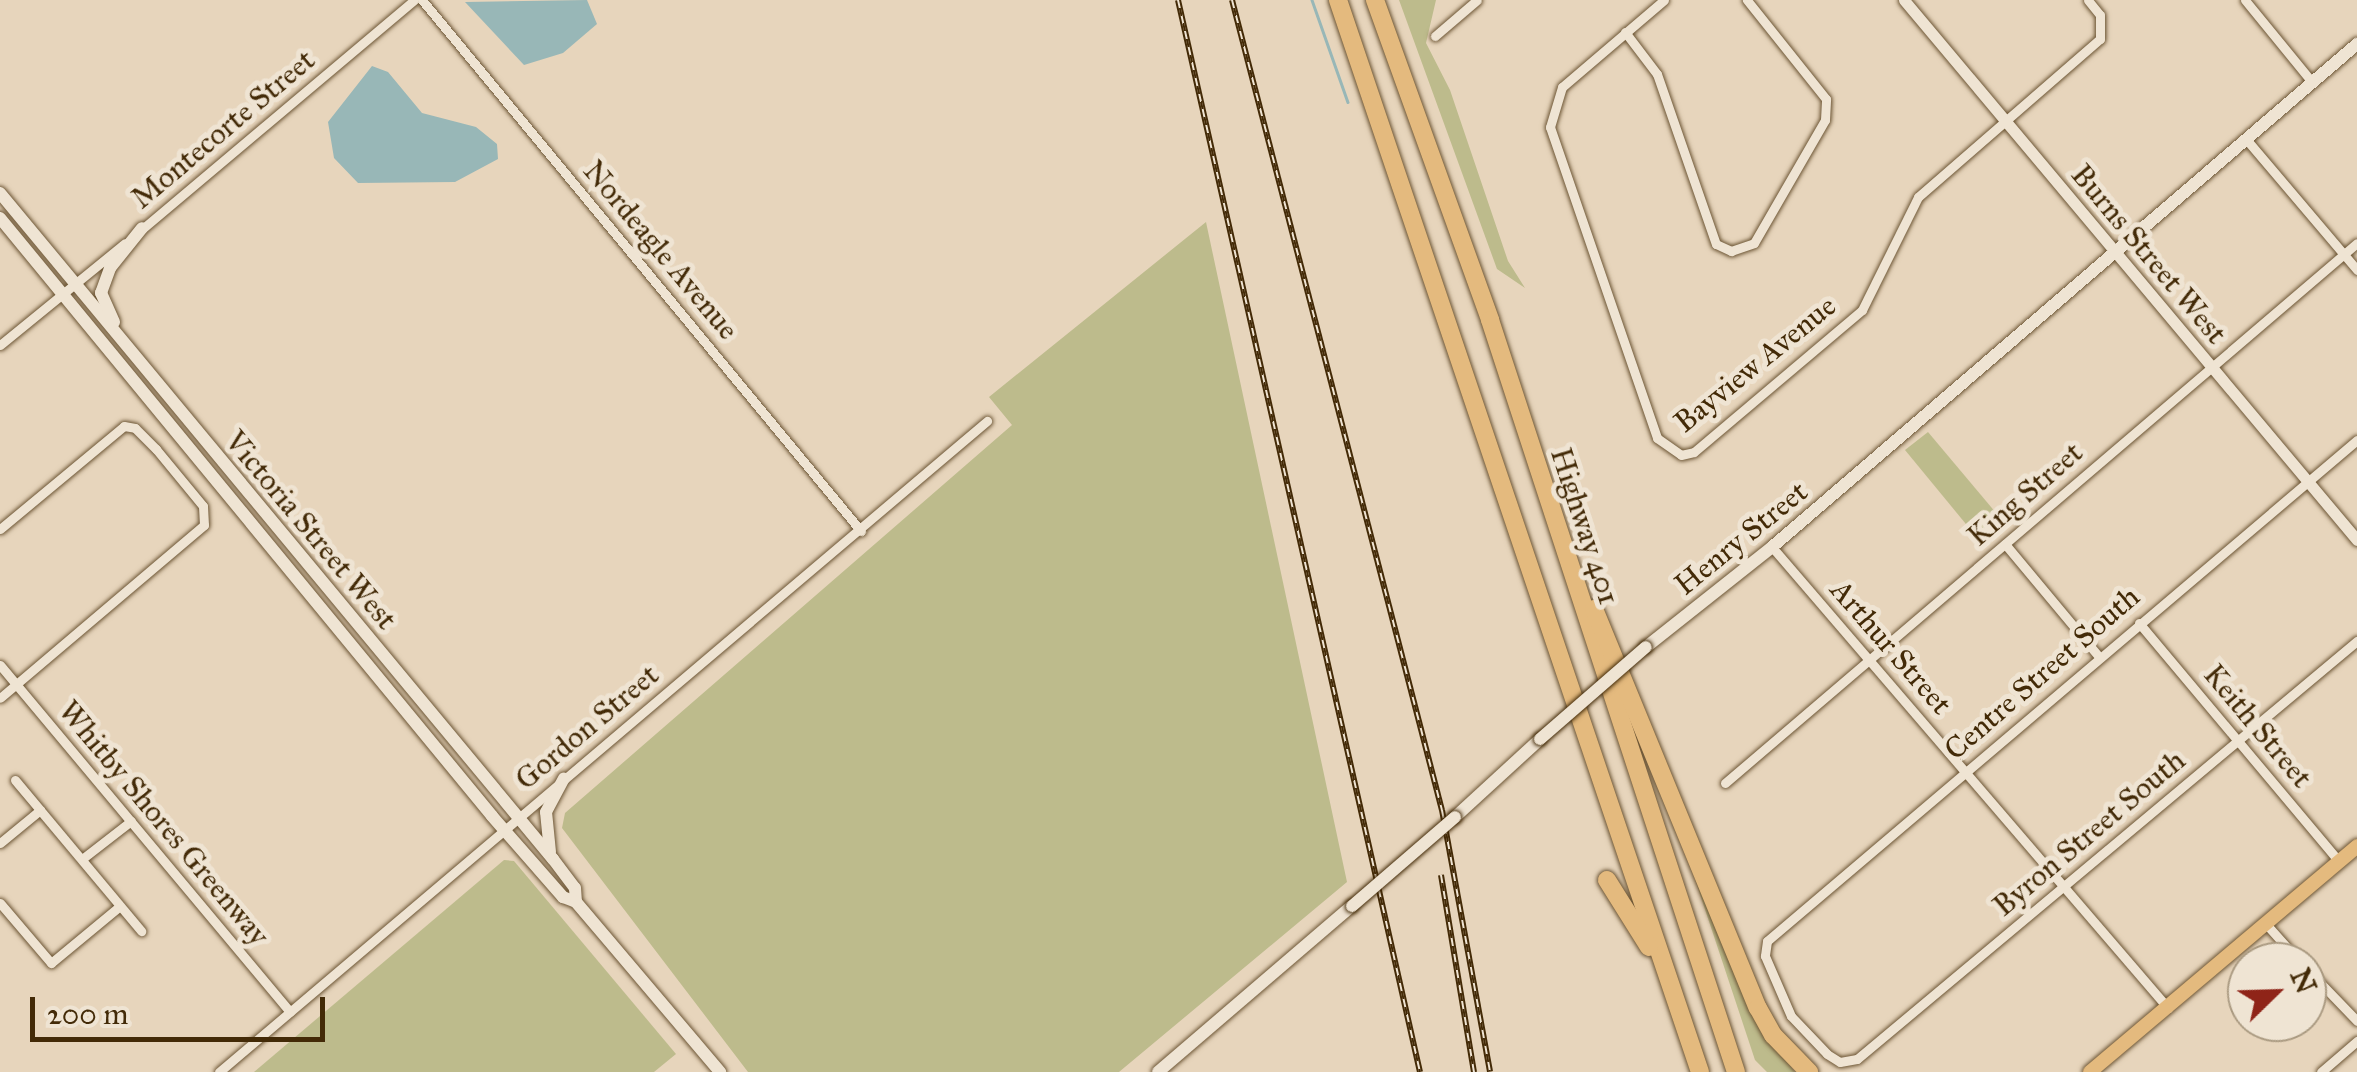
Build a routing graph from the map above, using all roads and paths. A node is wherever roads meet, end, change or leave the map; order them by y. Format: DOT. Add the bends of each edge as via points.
graph roads {
  1 [pos="414,0"];
  2 [pos="422,0"];
  3 [pos="1338,0"];
  4 [pos="1374,0"];
  5 [pos="1477,0"];
  6 [pos="1664,0"];
  7 [pos="1747,0"];
  8 [pos="1904,0"];
  9 [pos="2088,0"];
  10 [pos="2245,0"];
  11 [pos="1626,32"];
  12 [pos="1435,36"];
  13 [pos="2357,44"];
  14 [pos="2312,82"];
  15 [pos="2005,120"];
  16 [pos="2246,138"];
  17 [pos="0,192"];
  18 [pos="0,218"];
  19 [pos="142,228"];
  20 [pos="2357,243"];
  21 [pos="2114,254"];
  22 [pos="2343,256"];
  23 [pos="2357,270"];
  24 [pos="75,284"];
  25 [pos="62,294"];
  26 [pos="1490,320"];
  27 [pos="0,345"];
  28 [pos="139,362"];
  29 [pos="2211,367"];
  30 [pos="987,422"];
  31 [pos="2357,440"];
  32 [pos="2308,482"];
  33 [pos="0,528"];
  34 [pos="861,531"];
  35 [pos="2357,540"];
  36 [pos="2005,544"];
  37 [pos="1772,547"];
  38 [pos="2139,623"];
  39 [pos="2357,641"];
  40 [pos="2099,657"];
  41 [pos="1870,660"];
  42 [pos="0,665"];
  43 [pos="16,684"];
  44 [pos="0,698"];
  45 [pos="2238,741"];
  46 [pos="1966,772"];
  47 [pos="564,778"];
  48 [pos="15,780"];
  49 [pos="1726,784"];
  50 [pos="40,810"];
  51 [pos="517,818"];
  52 [pos="130,821"];
  53 [pos="504,829"];
  54 [pos="0,843"];
  55 [pos="2357,846"];
  56 [pos="82,859"];
  57 [pos="554,859"];
  58 [pos="2340,862"];
  59 [pos="1607,880"];
  60 [pos="2065,887"];
  61 [pos="576,902"];
  62 [pos="0,903"];
  63 [pos="120,906"];
  64 [pos="2266,924"];
  65 [pos="142,931"];
  66 [pos="2282,942"];
  67 [pos="2327,990"];
  68 [pos="1673,994"];
  69 [pos="2168,1008"];
  70 [pos="290,1012"];
  71 [pos="2357,1021"];
  72 [pos="2357,1041"];
  73 [pos="1852,1061"];
  74 [pos="219,1072"];
  75 [pos="720,1072"];
  76 [pos="1158,1072"];
  77 [pos="1697,1072"];
  78 [pos="1736,1072"];
  79 [pos="1809,1072"];
  80 [pos="2090,1072"];
  81 [pos="2322,1072"];
  1 -- 19 [label="street, Montecorte Street"];
  2 -- 34 [label="street, Nordeagle Avenue"];
  3 -- 68 [label="highway, Highway 401"];
  4 -- 26 [label="highway, Highway 401"];
  5 -- 12 [label="street"];
  6 -- 11 [label="street, Bayview Avenue"];
  7 -- 11 [label="street" via="1819,84 1825,120 1754,244 1731,250 1716,244 1657,74"];
  8 -- 15 [label="street, Burns Street West"];
  9 -- 15 [label="street, Bayview Avenue" via="2100,14 2100,38"];
  10 -- 14 [label="street"];
  11 -- 15 [label="street, Bayview Avenue" via="1562,87 1550,127 1658,438 1673,453 1694,452 1844,330 1862,310 1918,197"];
  13 -- 14 [label="main road, Henry Street"];
  14 -- 16 [label="main road, Henry Street"];
  15 -- 21 [label="street, Burns Street West"];
  16 -- 21 [label="main road, Henry Street"];
  16 -- 22 [label="street"];
  17 -- 24 [label="main road, Victoria Street West"];
  18 -- 25 [label="main road, Victoria Street West"];
  19 -- 24 [label="street, Montecorte Street"];
  19 -- 28 [label="main road" via="110,268 101,293"];
  20 -- 22 [label="street, King Street"];
  21 -- 29 [label="street, Burns Street West"];
  21 -- 37 [label="main road, Henry Street"];
  22 -- 23 [label="street"];
  22 -- 29 [label="street, King Street"];
  24 -- 25 [label="street, Montecorte Street"];
  24 -- 28 [label="main road, Victoria Street West"];
  25 -- 27 [label="street, Montecorte Street"];
  25 -- 53 [label="main road, Victoria Street West"];
  26 -- 78 [label="highway, Highway 401"];
  26 -- 79 [label="highway" via="1601,627 1758,1008 1773,1035"];
  28 -- 51 [label="main road, Victoria Street West"];
  29 -- 32 [label="street, Burns Street West"];
  29 -- 36 [label="street, King Street"];
  30 -- 34 [label="street, Gordon Street"];
  31 -- 32 [label="street, Centre Street South"];
  32 -- 35 [label="street, Burns Street West"];
  32 -- 38 [label="street, Centre Street South"];
  33 -- 43 [label="street" via="124,426 156,449 203,506 204,525"];
  34 -- 47 [label="street, Gordon Street"];
  36 -- 40 [label="street"];
  36 -- 41 [label="street, King Street"];
  37 -- 41 [label="street, Arthur Street"];
  37 -- 76 [label="main road, Henry Street, bridge" via="1646,647"];
  38 -- 40 [label="street, Centre Street South"];
  38 -- 45 [label="street, Keith Street"];
  39 -- 45 [label="street, Byron Street South"];
  40 -- 46 [label="street, Centre Street South"];
  41 -- 46 [label="street, Arthur Street"];
  41 -- 49 [label="street, King Street"];
  42 -- 43 [label="street, Whitby Shores Greenway"];
  43 -- 44 [label="street"];
  43 -- 52 [label="street, Whitby Shores Greenway"];
  45 -- 58 [label="street, Keith Street"];
  45 -- 60 [label="street, Byron Street South"];
  46 -- 60 [label="street, Arthur Street"];
  46 -- 73 [label="street, Centre Street South" via="1763,948 1800,1029 1827,1054"];
  47 -- 51 [label="street, Gordon Street"];
  47 -- 57 [label="main road" via="546,812 546,844"];
  48 -- 50 [label="street"];
  50 -- 54 [label="street"];
  50 -- 56 [label="street"];
  51 -- 53 [label="street, Gordon Street"];
  51 -- 57 [label="main road, Victoria Street West"];
  52 -- 56 [label="street"];
  52 -- 70 [label="street, Whitby Shores Greenway"];
  53 -- 61 [label="main road, Victoria Street West" via="563,898"];
  53 -- 70 [label="street, Gordon Street"];
  55 -- 58 [label="main road"];
  56 -- 63 [label="street"];
  57 -- 61 [label="main road, Victoria Street West" via="575,888"];
  58 -- 64 [label="main road"];
  59 -- 68 [label="highway"];
  60 -- 69 [label="street, Arthur Street"];
  60 -- 73 [label="street, Byron Street South"];
  61 -- 75 [label="main road, Victoria Street West"];
  62 -- 63 [label="street" via="51,963"];
  63 -- 65 [label="street"];
  64 -- 66 [label="street"];
  64 -- 69 [label="main road"];
  67 -- 71 [label="street"];
  68 -- 77 [label="highway, Highway 401"];
  69 -- 80 [label="main road"];
  70 -- 74 [label="street, Gordon Street"];
  72 -- 81 [label="street"];
}
